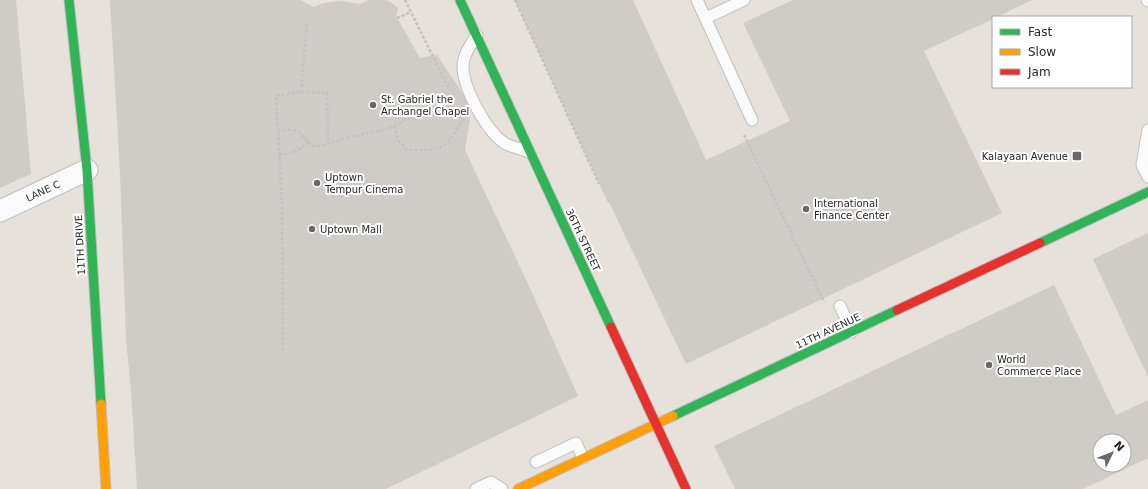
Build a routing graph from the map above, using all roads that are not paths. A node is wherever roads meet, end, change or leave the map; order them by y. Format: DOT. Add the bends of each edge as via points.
graph roads {
  1 [pos="69,0"];
  2 [pos="460,0"];
  3 [pos="697,0"];
  4 [pos="744,0"];
  5 [pos="706,18"];
  6 [pos="477,36"];
  7 [pos="752,120"];
  8 [pos="1148,130"];
  9 [pos="531,152"];
  10 [pos="87,170"];
  11 [pos="1148,178"];
  12 [pos="1148,192"];
  13 [pos="2,206"];
  14 [pos="840,306"];
  15 [pos="852,332"];
  16 [pos="656,424"];
  17 [pos="583,458"];
  18 [pos="536,462"];
  19 [pos="106,489"];
  20 [pos="476,489"];
  21 [pos="502,489"];
  22 [pos="518,489"];
  23 [pos="686,489"];
  1 -- 10 [label="street, 11TH DRIVE"];
  2 -- 6 [label="street, 36TH STREET"];
  3 -- 5 [label="lane"];
  4 -- 5 [label="lane"];
  5 -- 7 [label="lane"];
  6 -- 9 [label="street, 36TH STREET"];
  6 -- 9 [label="lane" via="468,48 463,65 466,82 475,102 488,127 496,136 506,144"];
  8 -- 11 [label="lane" via="1142,165"];
  9 -- 16 [label="street, 36TH STREET"];
  10 -- 13 [label="street, LANE C"];
  10 -- 19 [label="street, 11TH DRIVE"];
  12 -- 15 [label="street, 11TH AVENUE"];
  14 -- 15 [label="lane"];
  15 -- 16 [label="street, 11TH AVENUE"];
  16 -- 17 [label="street, 11TH AVENUE"];
  16 -- 23 [label="street, 36TH STREET"];
  17 -- 18 [label="lane" via="576,443"];
  17 -- 22 [label="street, 11TH AVENUE"];
  20 -- 21 [label="lane" via="491,482"];
}
